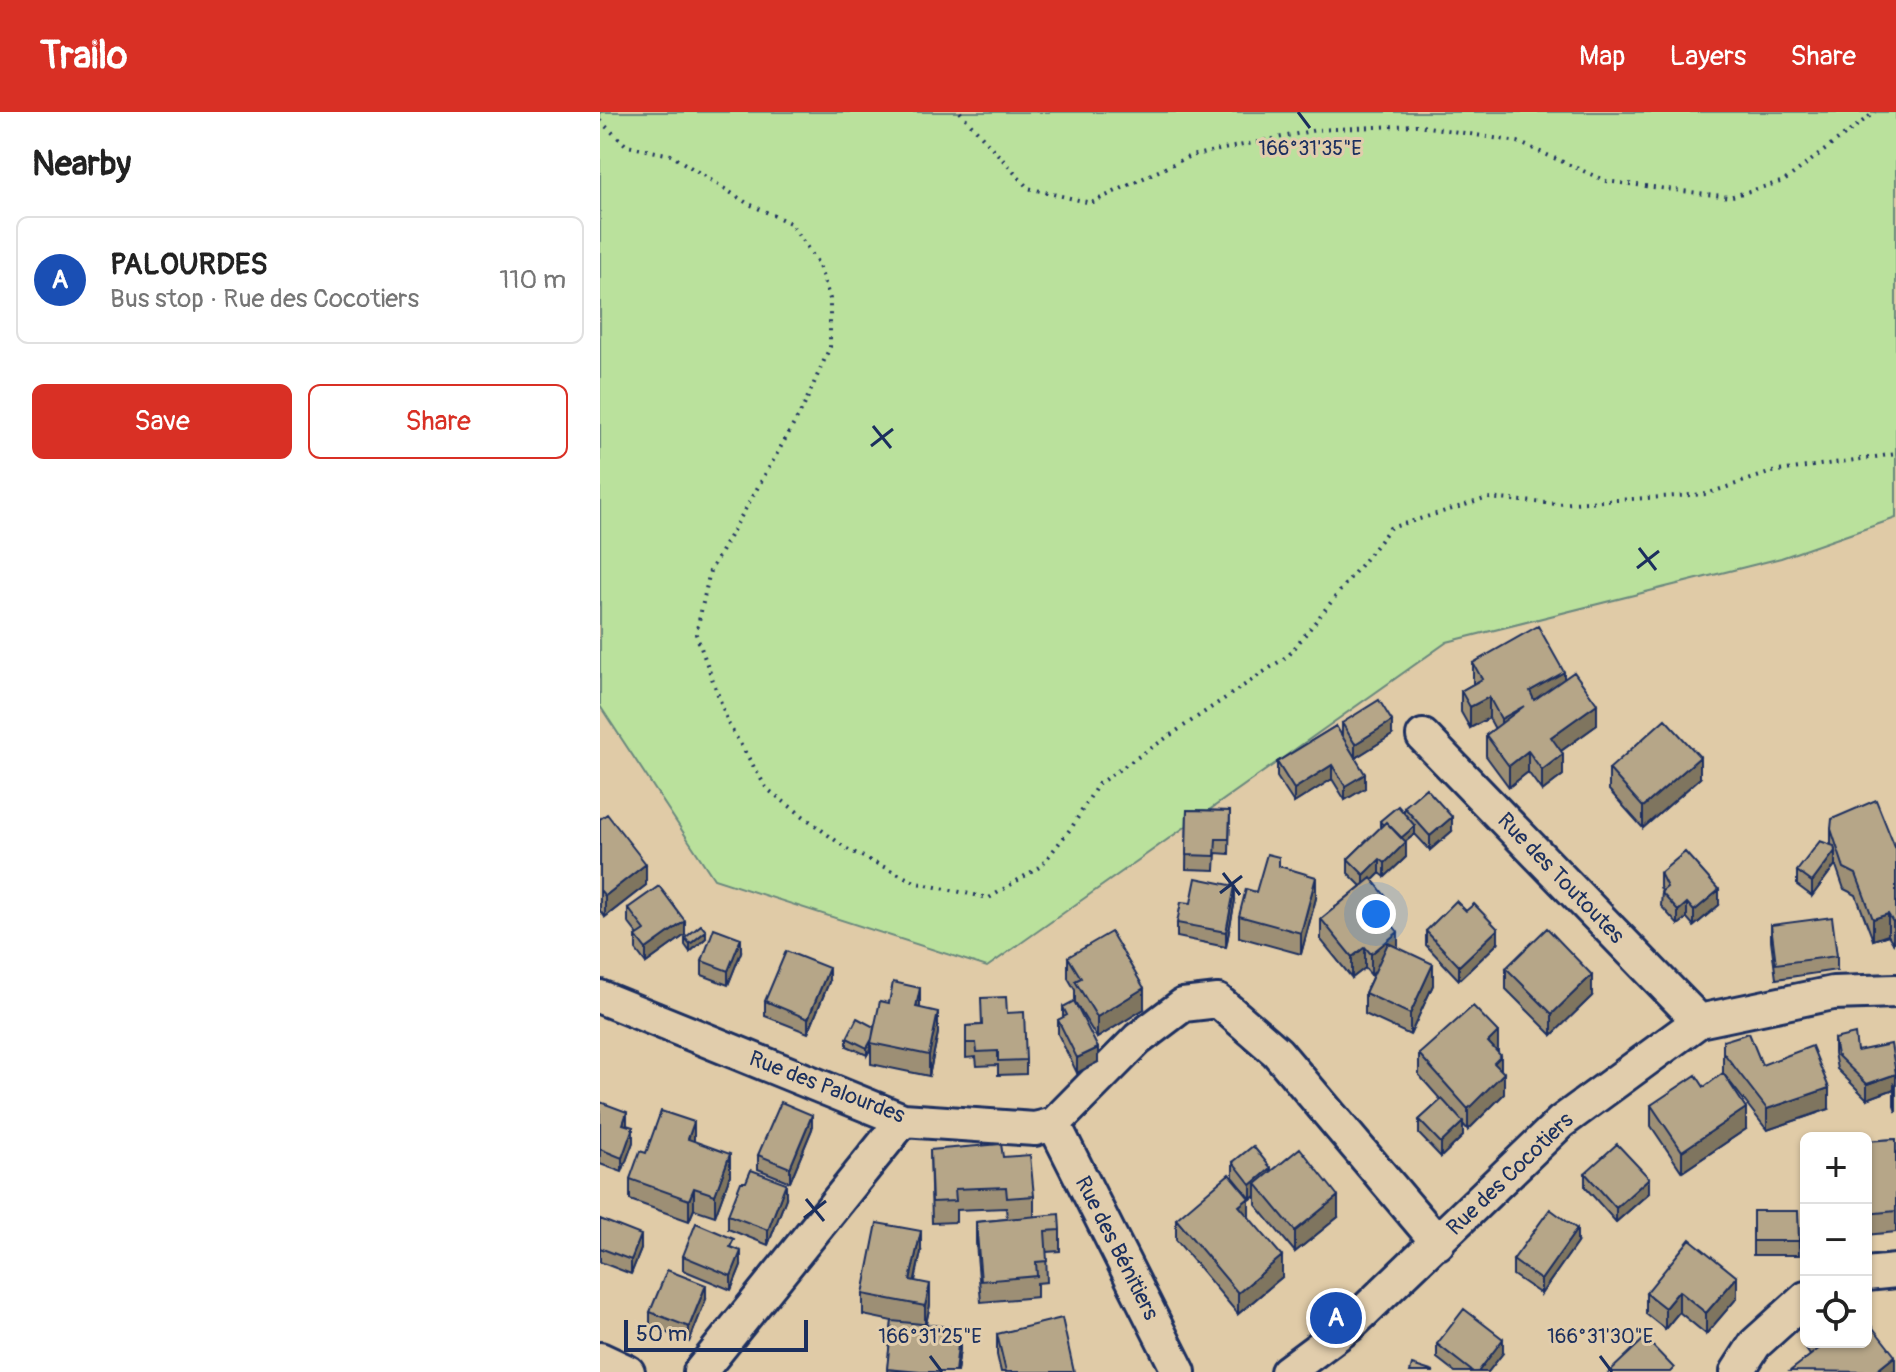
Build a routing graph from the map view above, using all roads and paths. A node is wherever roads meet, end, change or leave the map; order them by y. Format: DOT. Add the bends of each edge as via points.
graph roads {
  1 [pos="960,112"];
  2 [pos="1875,112"];
  3 [pos="600,121"];
  4 [pos="1896,454"];
  5 [pos="1423,736"];
  6 [pos="1896,991"];
  7 [pos="600,997"];
  8 [pos="1699,1021"];
  9 [pos="903,1120"];
  10 [pos="1054,1124"];
  11 [pos="1438,1243"];
  12 [pos="1896,1271"];
  13 [pos="1872,1273"];
  14 [pos="1800,1303"];
  15 [pos="600,1359"];
  16 [pos="628,1372"];
  17 [pos="700,1372"];
  18 [pos="1179,1372"];
  19 [pos="1287,1372"];
  20 [pos="1737,1372"];
  1 -- 2 [label="path" via="1028,188 1091,203 1190,156 1316,130 1416,125 1518,142 1606,181 1729,197 1784,181"];
  3 -- 4 [label="path" via="627,146 671,155 790,223 818,263 830,299 830,347 803,408 710,571 696,634 729,725 767,789 847,849 917,883 989,898 1041,866 1098,784 1289,655 1390,528 1488,498 1558,504 1706,494 1772,472"];
  5 -- 8 [label="street, Rue des Toutoutes"];
  6 -- 8 [label="street, Rue des Cocotiers" via="1833,993"];
  7 -- 9 [label="street, Rue des Palourdes"];
  8 -- 11 [label="street, Rue des Cocotiers" via="1561,1122"];
  9 -- 10 [label="street, Rue des Palourdes" via="1035,1129"];
  9 -- 17 [label="street"];
  10 -- 11 [label="street" via="1138,1039 1183,1005 1218,1001 1277,1052"];
  10 -- 18 [label="street, Rue des Bénitiers"];
  11 -- 19 [label="street, Rue des Cocotiers" via="1350,1325"];
  12 -- 13 [label="street"];
  14 -- 20 [label="street" via="1755,1344"];
  15 -- 16 [label="street"];
}
